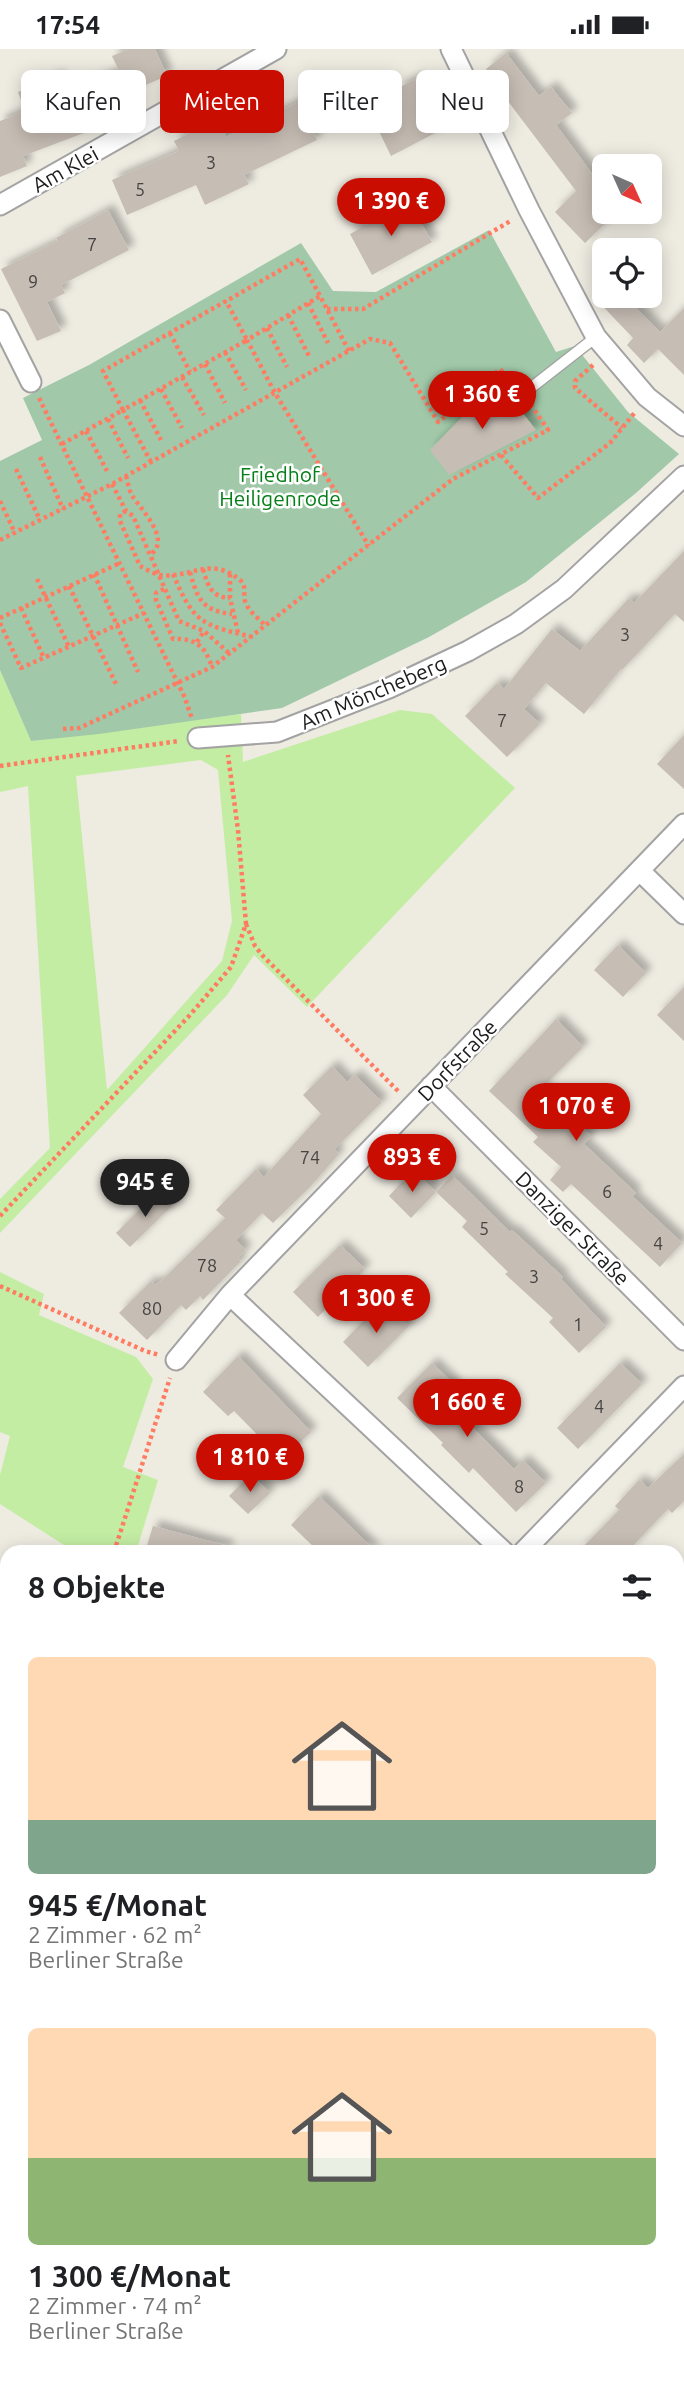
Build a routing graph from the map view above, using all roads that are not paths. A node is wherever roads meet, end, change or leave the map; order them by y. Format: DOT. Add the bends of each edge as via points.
graph roads {
  1 [pos="276,49"];
  2 [pos="451,49"];
  3 [pos="0,205"];
  4 [pos="0,320"];
  5 [pos="602,345"];
  6 [pos="31,382"];
  7 [pos="523,394"];
  8 [pos="684,426"];
  9 [pos="684,477"];
  10 [pos="198,738"];
  11 [pos="684,824"];
  12 [pos="640,871"];
  13 [pos="684,914"];
  14 [pos="431,1086"];
  15 [pos="230,1295"];
  16 [pos="684,1339"];
  17 [pos="176,1360"];
  18 [pos="684,1386"];
  19 [pos="497,1545"];
  20 [pos="530,1545"];
  1 -- 3 [label="street, Am Klei"];
  2 -- 5 [label="street" via="529,210"];
  4 -- 6 [label="street"];
  5 -- 7 [label="lane"];
  5 -- 8 [label="street" via="647,397"];
  9 -- 10 [label="street, Am Möncheberg" via="564,589 468,651 277,732"];
  11 -- 12 [label="street, Dorfstraße"];
  12 -- 13 [label="street"];
  12 -- 14 [label="street, Dorfstraße"];
  14 -- 15 [label="street, Dorfstraße"];
  14 -- 16 [label="street, Danziger Straße"];
  15 -- 17 [label="street, Dorfstraße"];
  15 -- 19 [label="street"];
  18 -- 20 [label="street"];
}
